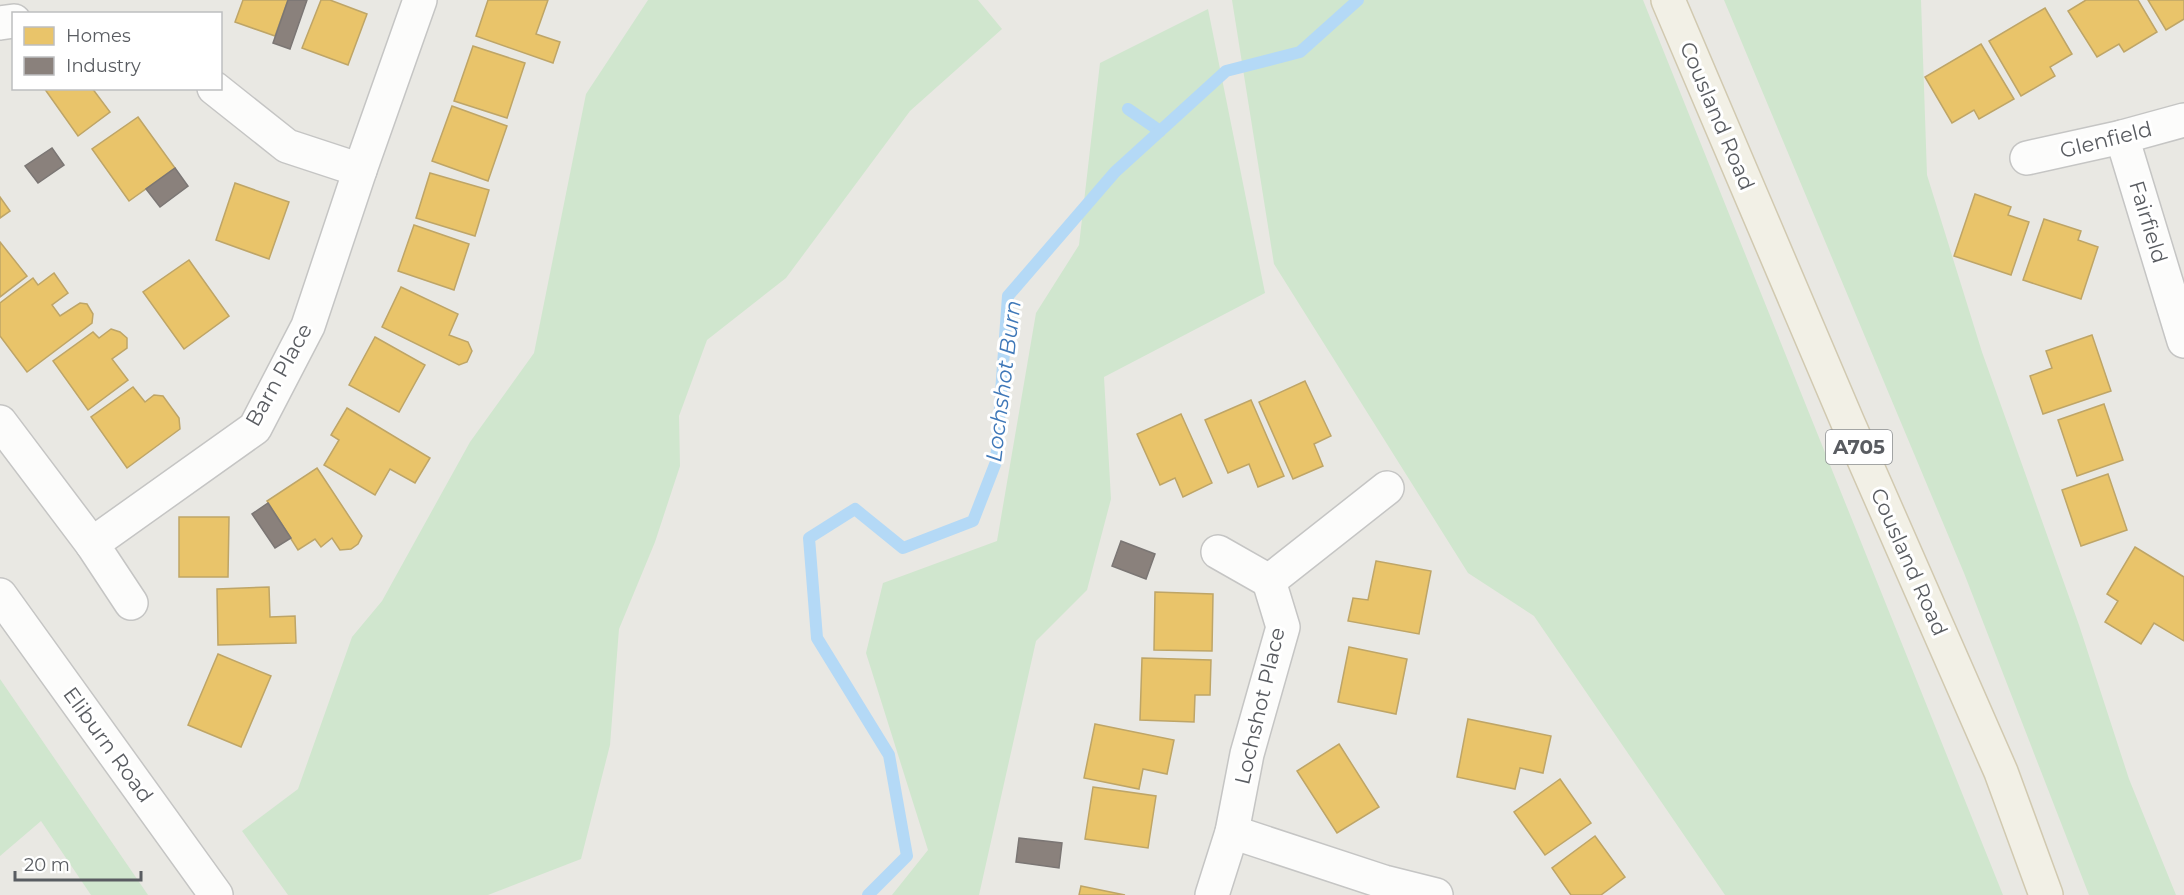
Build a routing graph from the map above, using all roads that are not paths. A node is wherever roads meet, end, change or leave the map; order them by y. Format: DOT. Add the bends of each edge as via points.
graph roads {
  1 [pos="420,0"];
  2 [pos="1668,0"];
  3 [pos="217,90"];
  4 [pos="2184,120"];
  5 [pos="2122,137"];
  6 [pos="2027,158"];
  7 [pos="360,170"];
  8 [pos="2184,341"];
  9 [pos="0,422"];
  10 [pos="1387,488"];
  11 [pos="92,544"];
  12 [pos="1218,552"];
  13 [pos="1269,581"];
  14 [pos="0,595"];
  15 [pos="131,603"];
  16 [pos="1232,832"];
  17 [pos="216,895"];
  18 [pos="1212,895"];
  19 [pos="1436,895"];
  20 [pos="2046,895"];
  1 -- 7 [label="street, Barn Place"];
  2 -- 20 [label="main road, Cousland Road / A705" via="2001,772"];
  3 -- 7 [label="street" via="287,146"];
  4 -- 5 [label="street, Glenfield"];
  5 -- 6 [label="street, Glenfield"];
  5 -- 8 [label="street, Fairfield"];
  7 -- 11 [label="street, Barn Place" via="308,326 255,428"];
  9 -- 11 [label="street"];
  10 -- 13 [label="street"];
  11 -- 15 [label="street"];
  12 -- 13 [label="street"];
  13 -- 16 [label="street, Lochshot Place" via="1283,627 1247,754"];
  14 -- 17 [label="street, Eliburn Road"];
  16 -- 18 [label="street, Lochshot Place"];
  16 -- 19 [label="street"];
}
